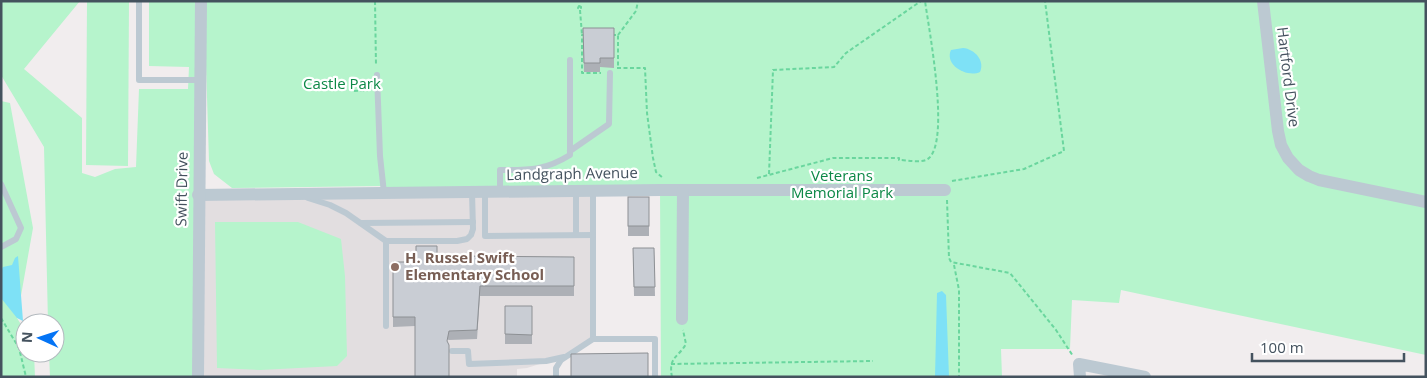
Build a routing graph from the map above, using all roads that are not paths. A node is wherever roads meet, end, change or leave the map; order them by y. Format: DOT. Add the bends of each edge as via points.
graph roads {
  1 [pos="140,1"];
  2 [pos="200,1"];
  3 [pos="1263,1"];
  4 [pos="570,60"];
  5 [pos="610,73"];
  6 [pos="377,75"];
  7 [pos="200,80"];
  8 [pos="570,151"];
  9 [pos="1,184"];
  10 [pos="593,190"];
  11 [pos="683,190"];
  12 [pos="944,190"];
  13 [pos="576,191"];
  14 [pos="478,192"];
  15 [pos="500,192"];
  16 [pos="384,193"];
  17 [pos="297,194"];
  18 [pos="198,195"];
  19 [pos="1426,202"];
  20 [pos="473,222"];
  21 [pos="362,223"];
  22 [pos="576,235"];
  23 [pos="593,235"];
  24 [pos="386,241"];
  25 [pos="1,247"];
  26 [pos="682,319"];
  27 [pos="386,326"];
  28 [pos="593,339"];
  29 [pos="452,351"];
  30 [pos="565,356"];
  31 [pos="1079,370"];
  32 [pos="198,377"];
  33 [pos="556,377"];
  34 [pos="655,377"];
  35 [pos="1145,377"];
  1 -- 7 [label="lane" via="138,80"];
  2 -- 7 [label="street, Swift Drive"];
  3 -- 19 [label="street, Hartford Drive" via="1278,131 1284,151 1294,164 1319,180"];
  4 -- 8 [label="lane"];
  5 -- 8 [label="lane" via="609,124"];
  6 -- 16 [label="lane"];
  7 -- 18 [label="street, Swift Drive"];
  8 -- 15 [label="lane" via="570,155 547,167 500,170"];
  9 -- 25 [label="lane" via="21,228 16,239"];
  10 -- 11 [label="street, Landgraph Avenue"];
  10 -- 13 [label="street, Landgraph Avenue"];
  10 -- 23 [label="lane"];
  11 -- 12 [label="street, Landgraph Avenue"];
  11 -- 26 [label="street"];
  13 -- 15 [label="street, Landgraph Avenue"];
  13 -- 22 [label="lane"];
  14 -- 15 [label="street, Landgraph Avenue"];
  14 -- 16 [label="street, Landgraph Avenue"];
  14 -- 20 [label="lane"];
  14 -- 22 [label="lane" via="486,236"];
  16 -- 17 [label="street, Landgraph Avenue"];
  17 -- 18 [label="street, Landgraph Avenue"];
  17 -- 21 [label="lane" via="330,205"];
  18 -- 32 [label="street, Swift Drive"];
  20 -- 21 [label="lane"];
  20 -- 24 [label="lane" via="471,235 463,240"];
  21 -- 24 [label="lane"];
  22 -- 23 [label="lane"];
  23 -- 28 [label="lane"];
  24 -- 27 [label="lane"];
  28 -- 30 [label="lane"];
  28 -- 34 [label="lane" via="655,339"];
  29 -- 30 [label="lane" via="468,351 469,364 546,361"];
  30 -- 33 [label="lane" via="557,365"];
  31 -- 35 [label="street"];
}
